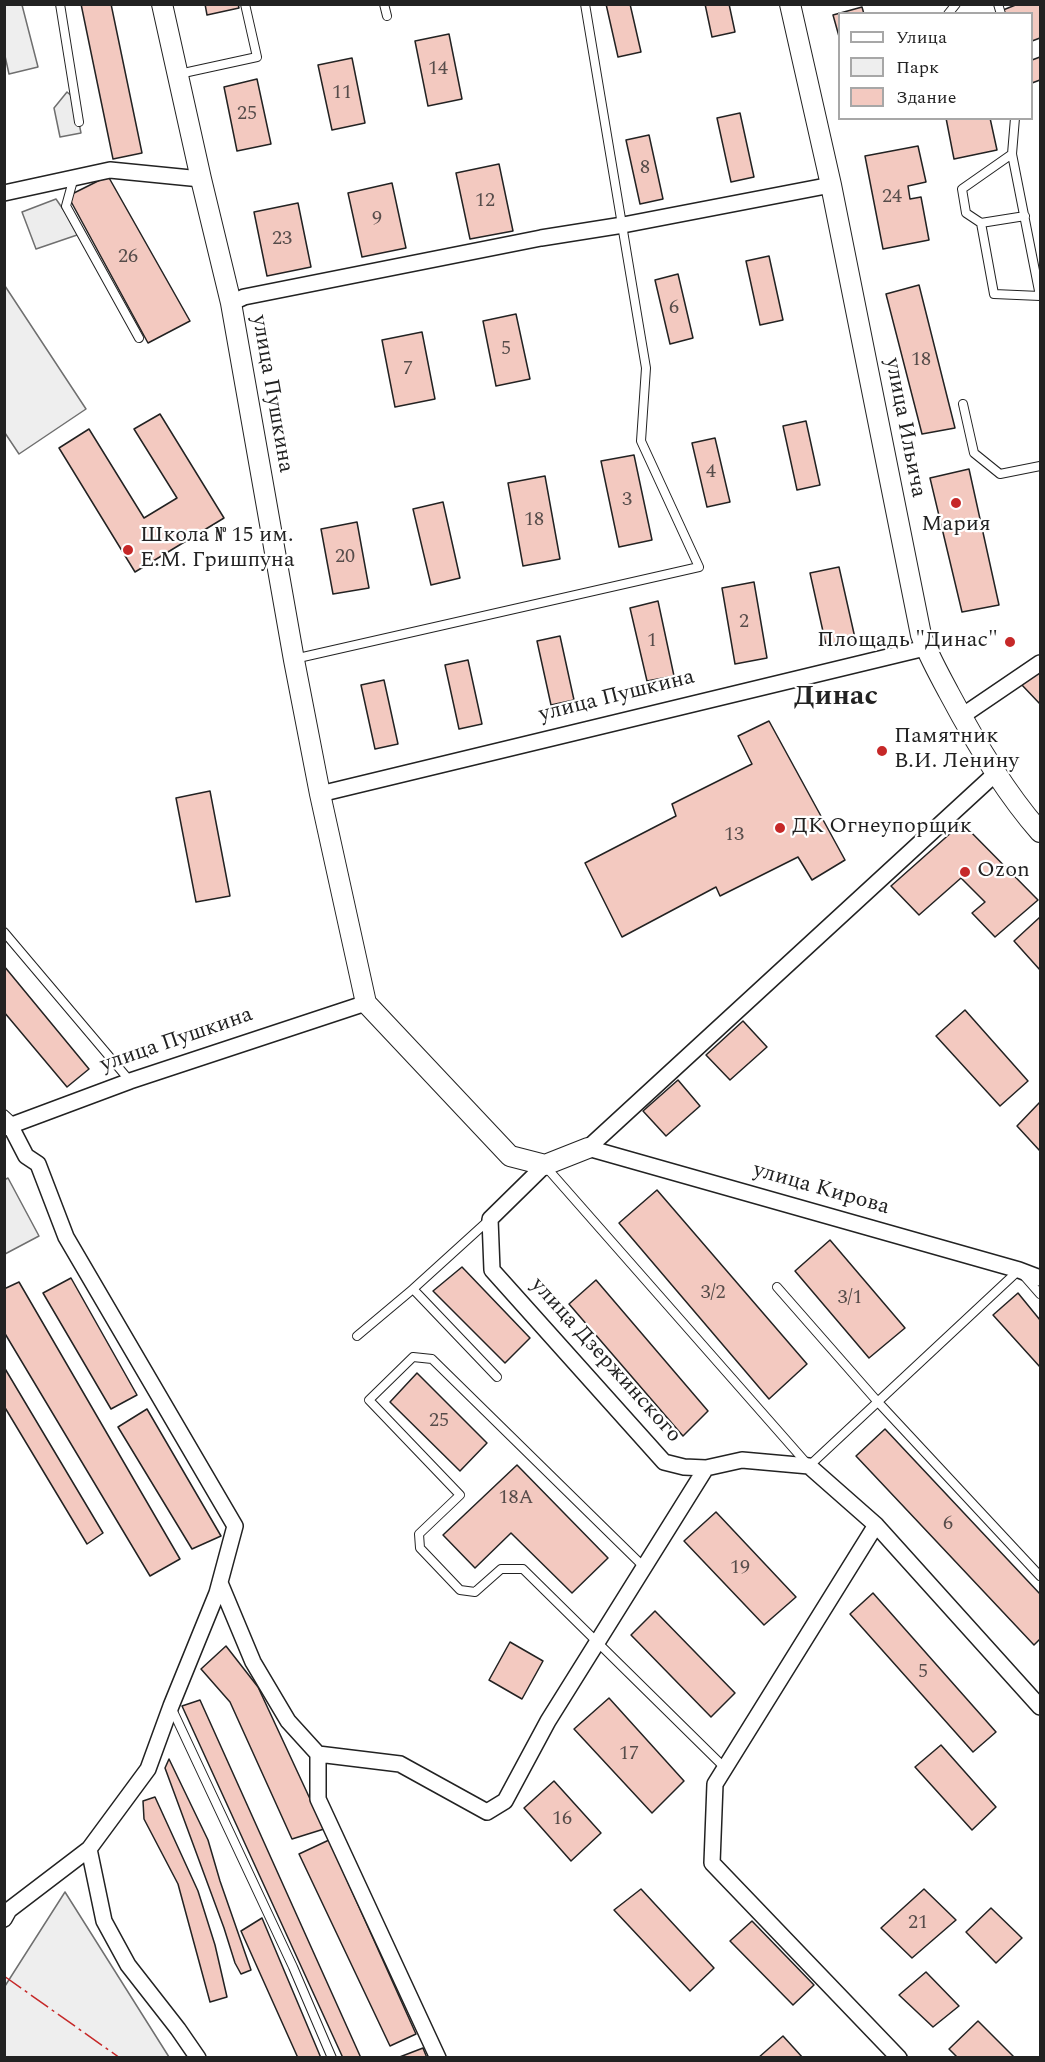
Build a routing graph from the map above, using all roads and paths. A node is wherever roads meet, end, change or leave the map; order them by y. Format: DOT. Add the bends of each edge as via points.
graph roads {
  1 [pos="60,4"];
  2 [pos="162,4"];
  3 [pos="245,4"];
  4 [pos="384,4"];
  5 [pos="585,4"];
  6 [pos="790,4"];
  7 [pos="387,16"];
  8 [pos="177,75"];
  9 [pos="1015,120"];
  10 [pos="79,122"];
  11 [pos="1012,154"];
  12 [pos="74,177"];
  13 [pos="201,179"];
  14 [pos="831,185"];
  15 [pos="4,192"];
  16 [pos="1025,216"];
  17 [pos="981,223"];
  18 [pos="623,225"];
  19 [pos="1040,296"];
  20 [pos="231,303"];
  21 [pos="139,338"];
  22 [pos="963,404"];
  23 [pos="1041,466"];
  24 [pos="925,648"];
  25 [pos="294,660"];
  26 [pos="1041,663"];
  27 [pos="962,717"];
  28 [pos="996,773"];
  29 [pos="320,794"];
  30 [pos="1041,832"];
  31 [pos="4,932"];
  32 [pos="366,1003"];
  33 [pos="130,1081"];
  34 [pos="9,1123"];
  35 [pos="588,1148"];
  36 [pos="545,1165"];
  37 [pos="490,1219"];
  38 [pos="1019,1270"];
  39 [pos="1041,1278"];
  40 [pos="777,1287"];
  41 [pos="413,1289"];
  42 [pos="1041,1294"];
  43 [pos="357,1336"];
  44 [pos="497,1377"];
  45 [pos="877,1401"];
  46 [pos="809,1466"];
  47 [pos="706,1468"];
  48 [pos="876,1525"];
  49 [pos="644,1567"];
  50 [pos="1041,1576"];
  51 [pos="220,1583"];
  52 [pos="597,1642"];
  53 [pos="171,1706"];
  54 [pos="1041,1707"];
  55 [pos="318,1754"];
  56 [pos="725,1768"];
  57 [pos="89,1849"];
  58 [pos="4,1919"];
  59 [pos="198,2058"];
  60 [pos="332,2058"];
  61 [pos="438,2058"];
  62 [pos="899,2058"];
  1 -- 10 [label="lane"];
  2 -- 8 [label="street, улица Пушкина"];
  3 -- 8 [label="lane" via="257,57"];
  4 -- 7 [label="lane"];
  5 -- 18 [label="lane"];
  6 -- 14 [label="street, улица Ильича"];
  8 -- 13 [label="street, улица Пушкина"];
  9 -- 11 [label="lane"];
  11 -- 16 [label="lane"];
  11 -- 17 [label="lane" via="962,189 966,213"];
  12 -- 13 [label="street" via="111,170"];
  12 -- 15 [label="street"];
  12 -- 21 [label="lane" via="66,206"];
  13 -- 20 [label="street, улица Пушкина"];
  14 -- 18 [label="street"];
  14 -- 24 [label="street, улица Ильича"];
  16 -- 17 [label="lane"];
  16 -- 19 [label="lane"];
  17 -- 19 [label="lane" via="994,294"];
  18 -- 20 [label="street" via="244,297"];
  18 -- 25 [label="lane" via="646,368 641,441 699,567"];
  20 -- 25 [label="street, улица Пушкина"];
  22 -- 23 [label="lane" via="974,453 1000,474"];
  24 -- 27 [label="street, улица Ильича"];
  24 -- 29 [label="street, улица Пушкина"];
  25 -- 29 [label="street, улица Пушкина"];
  26 -- 27 [label="street"];
  27 -- 28 [label="street, улица Ильича"];
  28 -- 30 [label="street, улица Ильича" via="1014,802"];
  28 -- 35 [label="street"];
  29 -- 32 [label="street, улица Пушкина"];
  31 -- 33 [label="lane"];
  32 -- 33 [label="street, улица Пушкина"];
  32 -- 36 [label="street" via="510,1156"];
  33 -- 34 [label="street, улица Пушкина"];
  34 -- 51 [label="street" via="26,1156 38,1164 66,1237 235,1526"];
  35 -- 36 [label="street"];
  35 -- 38 [label="street, улица Кирова"];
  36 -- 37 [label="street"];
  36 -- 46 [label="lane"];
  37 -- 41 [label="lane"];
  37 -- 47 [label="street, улица Дзержинского" via="492,1270 664,1462"];
  38 -- 39 [label="street, улица Кирова"];
  38 -- 42 [label="lane"];
  38 -- 45 [label="lane"];
  40 -- 45 [label="lane"];
  41 -- 43 [label="lane"];
  41 -- 44 [label="lane"];
  45 -- 46 [label="lane"];
  45 -- 50 [label="lane"];
  46 -- 47 [label="street, улица Дзержинского" via="742,1460"];
  46 -- 48 [label="street"];
  47 -- 49 [label="street"];
  48 -- 54 [label="street"];
  48 -- 56 [label="street"];
  49 -- 52 [label="street"];
  49 -- 52 [label="lane" via="432,1359 414,1357 369,1400 460,1495 418,1533 420,1548 460,1590 475,1592 501,1569 523,1569"];
  51 -- 53 [label="street"];
  51 -- 55 [label="street" via="253,1662 288,1721"];
  52 -- 55 [label="street" via="548,1720 505,1801 487,1812 400,1764"];
  52 -- 56 [label="lane"];
  53 -- 57 [label="street" via="148,1768"];
  53 -- 60 [label="lane"];
  55 -- 61 [label="street" via="318,1799"];
  56 -- 62 [label="street" via="715,1784 712,1863"];
  57 -- 58 [label="street" via="9,1910"];
  57 -- 59 [label="street" via="104,1921 128,1965"];
}
